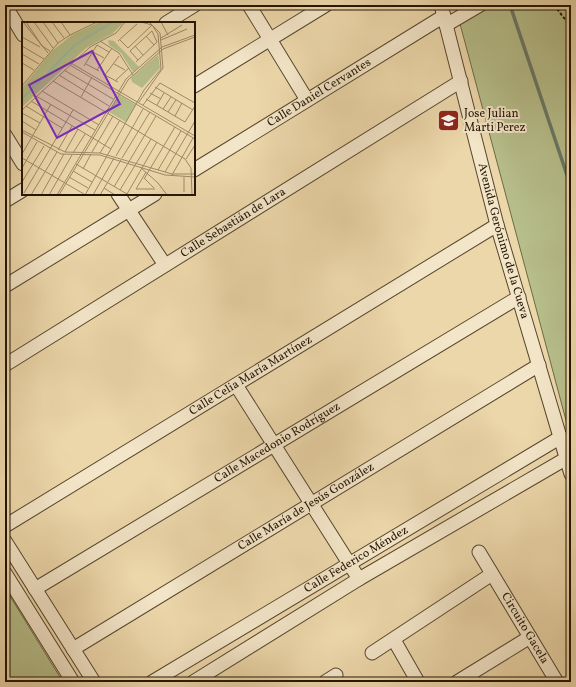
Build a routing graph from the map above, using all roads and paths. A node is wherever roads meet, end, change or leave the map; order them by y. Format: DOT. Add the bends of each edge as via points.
graph roads {
  1 [pos="5,5"];
  2 [pos="195,5"];
  3 [pos="249,5"];
  4 [pos="326,5"];
  5 [pos="554,5"];
  6 [pos="478,6"];
  7 [pos="444,15"];
  8 [pos="168,22"];
  9 [pos="571,27"];
  10 [pos="22,33"];
  11 [pos="270,39"];
  12 [pos="461,82"];
  13 [pos="195,85"];
  14 [pos="308,100"];
  15 [pos="5,135"];
  16 [pos="22,162"];
  17 [pos="195,169"];
  18 [pos="22,191"];
  19 [pos="119,195"];
  20 [pos="153,195"];
  21 [pos="5,201"];
  22 [pos="128,210"];
  23 [pos="497,225"];
  24 [pos="165,265"];
  25 [pos="5,286"];
  26 [pos="519,297"];
  27 [pos="5,365"];
  28 [pos="539,365"];
  29 [pos="236,385"];
  30 [pos="561,437"];
  31 [pos="274,445"];
  32 [pos="567,458"];
  33 [pos="571,474"];
  34 [pos="311,504"];
  35 [pos="5,526"];
  36 [pos="5,541"];
  37 [pos="479,552"];
  38 [pos="348,563"];
  39 [pos="5,573"];
  40 [pos="492,574"];
  41 [pos="359,579"];
  42 [pos="36,589"];
  43 [pos="530,637"];
  44 [pos="394,640"];
  45 [pos="73,649"];
  46 [pos="372,653"];
  47 [pos="73,682"];
  48 [pos="94,682"];
  49 [pos="152,682"];
  50 [pos="194,682"];
  51 [pos="418,682"];
  52 [pos="457,682"];
  53 [pos="557,682"];
  1 -- 10 [label="street"];
  2 -- 8 [label="street"];
  3 -- 11 [label="street"];
  4 -- 11 [label="street"];
  5 -- 9 [label="path"];
  6 -- 7 [label="street, Calle Daniel Cervantes"];
  7 -- 12 [label="street, Avenida Gerónimo de la Cueva"];
  7 -- 14 [label="street, Calle Daniel Cervantes"];
  11 -- 13 [label="street"];
  11 -- 14 [label="street"];
  12 -- 23 [label="street, Avenida Gerónimo de la Cueva"];
  12 -- 24 [label="street, Calle Sebastián de Lara"];
  14 -- 17 [label="street, Calle Daniel Cervantes"];
  15 -- 16 [label="street"];
  18 -- 21 [label="street"];
  19 -- 22 [label="street"];
  20 -- 22 [label="street"];
  22 -- 24 [label="street"];
  22 -- 25 [label="street"];
  23 -- 26 [label="street, Avenida Gerónimo de la Cueva"];
  23 -- 29 [label="street, Calle Celia María Martínez"];
  24 -- 27 [label="street, Calle Sebastián de Lara"];
  26 -- 28 [label="street, Avenida Gerónimo de la Cueva"];
  26 -- 31 [label="street, Calle Macedonio Rodríguez"];
  28 -- 30 [label="street, Avenida Gerónimo de la Cueva"];
  28 -- 34 [label="street, Calle María de Jesús González"];
  29 -- 31 [label="street"];
  29 -- 35 [label="street, Calle Celia María Martínez"];
  30 -- 32 [label="street, Avenida Gerónimo de la Cueva"];
  30 -- 38 [label="street, Calle Federico Méndez"];
  31 -- 34 [label="street"];
  31 -- 42 [label="street, Calle Macedonio Rodríguez"];
  32 -- 33 [label="street, Avenida Gerónimo de la Cueva"];
  32 -- 41 [label="street, Calle Federico Méndez"];
  34 -- 38 [label="street"];
  34 -- 45 [label="street, Calle María de Jesús González"];
  36 -- 42 [label="street"];
  37 -- 40 [label="street, Circuito Gacela"];
  38 -- 41 [label="street"];
  38 -- 49 [label="street, Calle Federico Méndez"];
  39 -- 47 [label="street"];
  40 -- 43 [label="street, Circuito Gacela"];
  40 -- 44 [label="street"];
  41 -- 50 [label="street, Calle Federico Méndez"];
  42 -- 45 [label="street"];
  43 -- 52 [label="street"];
  43 -- 53 [label="street, Circuito Gacela"];
  44 -- 46 [label="street"];
  44 -- 51 [label="street"];
  45 -- 48 [label="street"];
}
